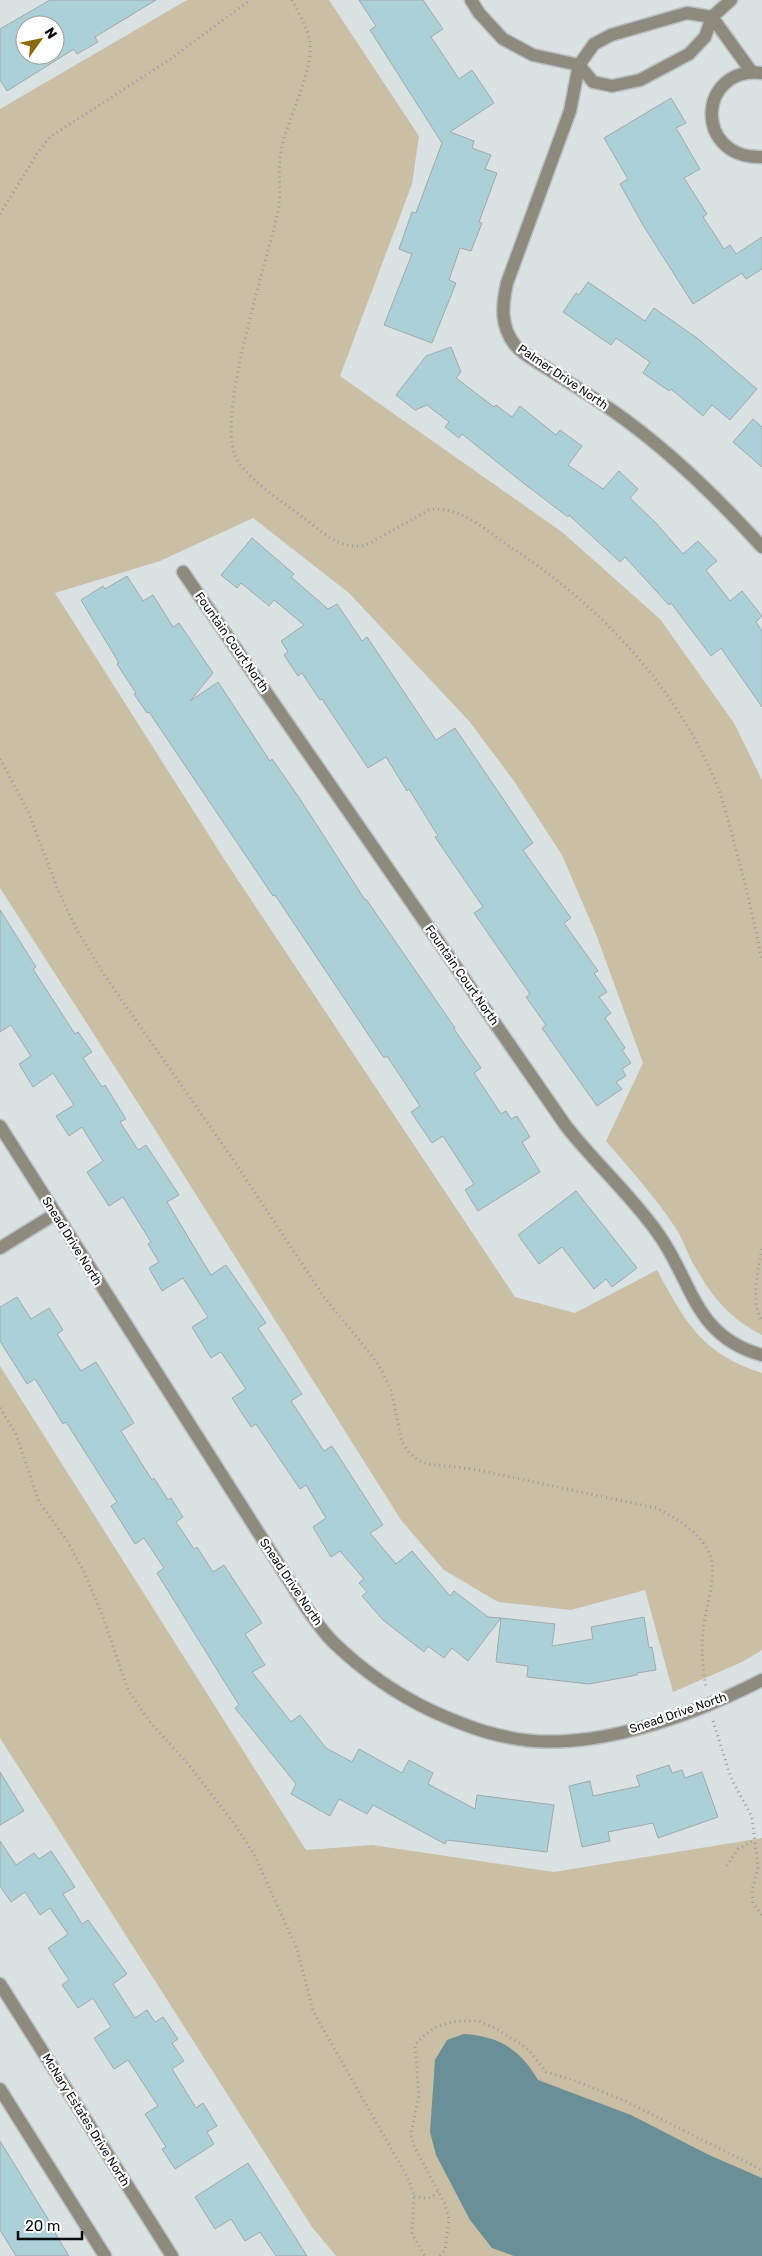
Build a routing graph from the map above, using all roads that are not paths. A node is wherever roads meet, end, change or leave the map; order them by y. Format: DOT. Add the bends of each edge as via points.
graph roads {
  1 [pos="471,0"];
  2 [pos="730,0"];
  3 [pos="712,17"];
  4 [pos="579,65"];
  5 [pos="757,72"];
  6 [pos="762,157"];
  7 [pos="762,546"];
  8 [pos="184,572"];
  9 [pos="0,1126"];
  10 [pos="55,1214"];
  11 [pos="0,1248"];
  12 [pos="762,1355"];
  13 [pos="762,1680"];
  14 [pos="0,1984"];
  15 [pos="0,2089"];
  16 [pos="105,2256"];
  17 [pos="172,2256"];
  1 -- 4 [label="street" via="503,39 533,56"];
  2 -- 3 [label="street"];
  3 -- 4 [label="street" via="687,13 610,35 594,44"];
  3 -- 4 [label="street" via="705,37 689,54 640,80 612,86 592,82"];
  3 -- 5 [label="street"];
  4 -- 7 [label="street, Palmer Drive North" via="570,111 507,283 502,305 505,327 515,345 529,356 612,410 664,449 716,496"];
  5 -- 6 [label="street" via="738,75 726,82 714,99 711,120 723,145 734,153"];
  8 -- 12 [label="street, Fountain Court North" via="566,1126 658,1234 693,1301 709,1323 730,1341"];
  9 -- 10 [label="street, Snead Drive North"];
  10 -- 11 [label="street"];
  10 -- 13 [label="street, Snead Drive North" via="307,1609 332,1641 401,1696 463,1726 508,1738 552,1741 629,1732 708,1704"];
  14 -- 17 [label="street, McNary Estates Drive North"];
  15 -- 16 [label="street"];
}
